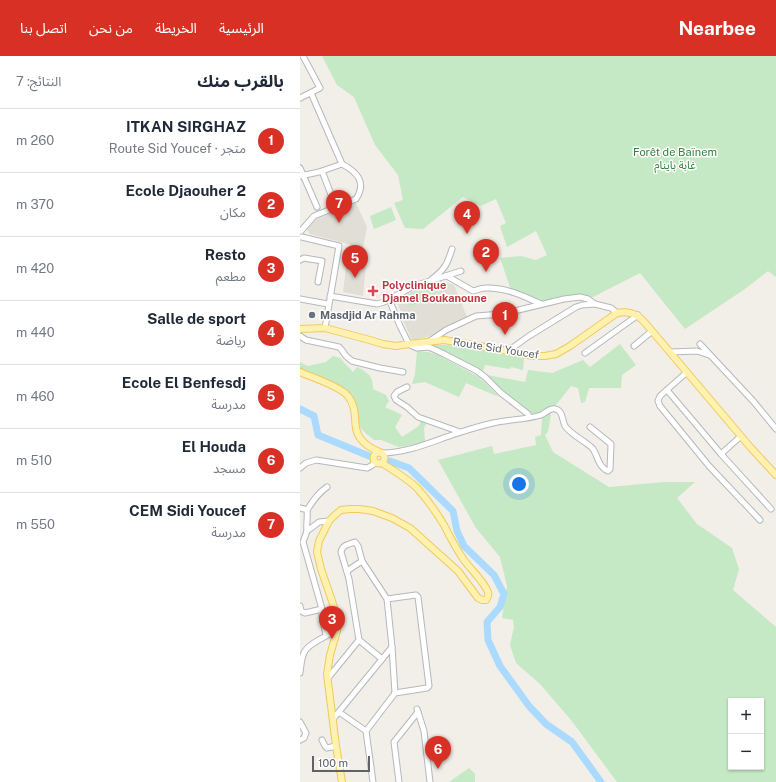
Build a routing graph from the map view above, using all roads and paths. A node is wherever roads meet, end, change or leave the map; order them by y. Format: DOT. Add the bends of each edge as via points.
graph roads {
  1 [pos="303,56"];
  2 [pos="311,93"];
  3 [pos="300,98"];
  4 [pos="342,164"];
  5 [pos="300,168"];
  6 [pos="322,171"];
  7 [pos="302,176"];
  8 [pos="332,197"];
  9 [pos="317,207"];
  10 [pos="300,234"];
  11 [pos="452,249"];
  12 [pos="300,260"];
  13 [pos="461,271"];
  14 [pos="447,276"];
  15 [pos="430,281"];
  16 [pos="318,282"];
  17 [pos="330,296"];
  18 [pos="300,299"];
  19 [pos="389,299"];
  20 [pos="328,304"];
  21 [pos="541,304"];
  22 [pos="595,304"];
  23 [pos="617,313"];
  24 [pos="638,315"];
  25 [pos="300,328"];
  26 [pos="324,328"];
  27 [pos="652,331"];
  28 [pos="300,336"];
  29 [pos="430,341"];
  30 [pos="409,344"];
  31 [pos="700,344"];
  32 [pos="634,346"];
  33 [pos="508,351"];
  34 [pos="670,352"];
  35 [pos="585,353"];
  36 [pos="709,355"];
  37 [pos="300,372"];
  38 [pos="403,372"];
  39 [pos="687,372"];
  40 [pos="407,386"];
  41 [pos="667,390"];
  42 [pos="529,417"];
  43 [pos="590,427"];
  44 [pos="776,429"];
  45 [pos="461,432"];
  46 [pos="741,436"];
  47 [pos="364,443"];
  48 [pos="381,452"];
  49 [pos="392,453"];
  50 [pos="721,454"];
  51 [pos="379,460"];
  52 [pos="300,468"];
  53 [pos="776,475"];
  54 [pos="327,487"];
  55 [pos="300,508"];
  56 [pos="771,509"];
  57 [pos="307,510"];
  58 [pos="760,520"];
  59 [pos="329,521"];
  60 [pos="307,531"];
  61 [pos="362,561"];
  62 [pos="347,571"];
  63 [pos="387,599"];
  64 [pos="300,606"];
  65 [pos="322,609"];
  66 [pos="337,631"];
  67 [pos="326,635"];
  68 [pos="359,640"];
  69 [pos="392,647"];
  70 [pos="303,650"];
  71 [pos="382,659"];
  72 [pos="300,673"];
  73 [pos="328,678"];
  74 [pos="395,693"];
  75 [pos="339,712"];
  76 [pos="333,719"];
  77 [pos="300,722"];
  78 [pos="366,730"];
  79 [pos="300,740"];
  80 [pos="322,740"];
  81 [pos="336,746"];
  82 [pos="342,782"];
  83 [pos="373,782"];
  84 [pos="399,782"];
  85 [pos="430,782"];
  1 -- 2 [label="street" via="320,88"];
  2 -- 3 [label="street"];
  2 -- 4 [label="street"];
  4 -- 6 [label="street"];
  4 -- 10 [label="street" via="356,173 361,188 360,194 356,199 314,216"];
  5 -- 7 [label="street"];
  6 -- 7 [label="street"];
  6 -- 8 [label="street"];
  7 -- 9 [label="street"];
  10 -- 17 [label="street" via="302,237 339,246"];
  11 -- 15 [label="street" via="443,271"];
  12 -- 16 [label="street" via="304,258 322,261"];
  13 -- 14 [label="street"];
  14 -- 15 [label="street"];
  14 -- 21 [label="street" via="473,291 484,288 504,290"];
  15 -- 19 [label="street"];
  17 -- 19 [label="street" via="377,304"];
  17 -- 20 [label="street"];
  18 -- 20 [label="street"];
  19 -- 30 [label="street"];
  20 -- 26 [label="street"];
  21 -- 22 [label="street" via="580,298 588,299"];
  21 -- 29 [label="street" via="502,314 476,316 446,330"];
  22 -- 23 [label="street" via="611,308"];
  22 -- 33 [label="street" via="576,307"];
  23 -- 24 [label="main road" via="629,312"];
  23 -- 33 [label="main road, Route Sid Youcef" via="556,354 533,356"];
  24 -- 27 [label="main road"];
  24 -- 35 [label="street"];
  25 -- 26 [label="main road, Route Sid Youcef"];
  26 -- 30 [label="main road, Route Sid Youcef" via="390,345"];
  27 -- 32 [label="street"];
  27 -- 34 [label="main road"];
  28 -- 38 [label="street" via="306,340 339,347 352,360"];
  29 -- 30 [label="main road, Route Sid Youcef"];
  29 -- 33 [label="main road, Route Sid Youcef" via="444,340"];
  30 -- 42 [label="street" via="417,348 429,347 477,371"];
  31 -- 36 [label="street"];
  34 -- 36 [label="street" via="697,351"];
  34 -- 39 [label="main road"];
  36 -- 44 [label="street"];
  37 -- 47 [label="main road" via="336,387 345,394 353,404 358,434"];
  39 -- 41 [label="street"];
  39 -- 46 [label="main road"];
  40 -- 45 [label="street" via="397,392 394,396 396,400 418,417"];
  41 -- 50 [label="street"];
  41 -- 58 [label="street" via="660,396 660,406"];
  42 -- 43 [label="street" via="552,409 559,410 565,426 592,448 597,460 604,470 608,471 611,444"];
  42 -- 45 [label="street" via="494,422"];
  45 -- 49 [label="street"];
  46 -- 50 [label="street"];
  46 -- 53 [label="main road"];
  47 -- 48 [label="main road"];
  47 -- 51 [label="main road"];
  48 -- 49 [label="street"];
  48 -- 51 [label="main road" via="375,454"];
  49 -- 51 [label="street"];
  50 -- 56 [label="street"];
  51 -- 52 [label="street" via="366,468 316,460"];
  51 -- 59 [label="main road" via="408,480 426,498 458,551 488,592 486,600 478,598 458,571 425,540 392,518 373,511 350,509 341,510"];
  54 -- 57 [label="street"];
  55 -- 57 [label="street"];
  57 -- 60 [label="street"];
  59 -- 60 [label="street" via="319,522"];
  59 -- 66 [label="main road" via="319,541 317,552 338,623"];
  60 -- 65 [label="street" via="303,542"];
  61 -- 62 [label="street"];
  61 -- 62 [label="street" via="355,542 343,546 341,552"];
  61 -- 63 [label="street"];
  62 -- 68 [label="street"];
  63 -- 69 [label="street"];
  63 -- 74 [label="street" via="416,595 418,597 429,686"];
  64 -- 65 [label="street" via="304,613"];
  65 -- 67 [label="street"];
  66 -- 67 [label="street"];
  66 -- 73 [label="main road" via="330,655"];
  67 -- 70 [label="street"];
  68 -- 71 [label="street"];
  68 -- 73 [label="street"];
  69 -- 71 [label="street"];
  69 -- 74 [label="street"];
  70 -- 72 [label="street"];
  71 -- 75 [label="street"];
  73 -- 76 [label="main road"];
  74 -- 78 [label="street"];
  75 -- 76 [label="street"];
  75 -- 78 [label="street"];
  76 -- 81 [label="main road"];
  77 -- 79 [label="street" via="306,733"];
  78 -- 83 [label="street"];
  80 -- 81 [label="street" via="327,748"];
  81 -- 82 [label="main road"];
  84 -- 85 [label="street" via="394,742 417,710 424,731"];
}
